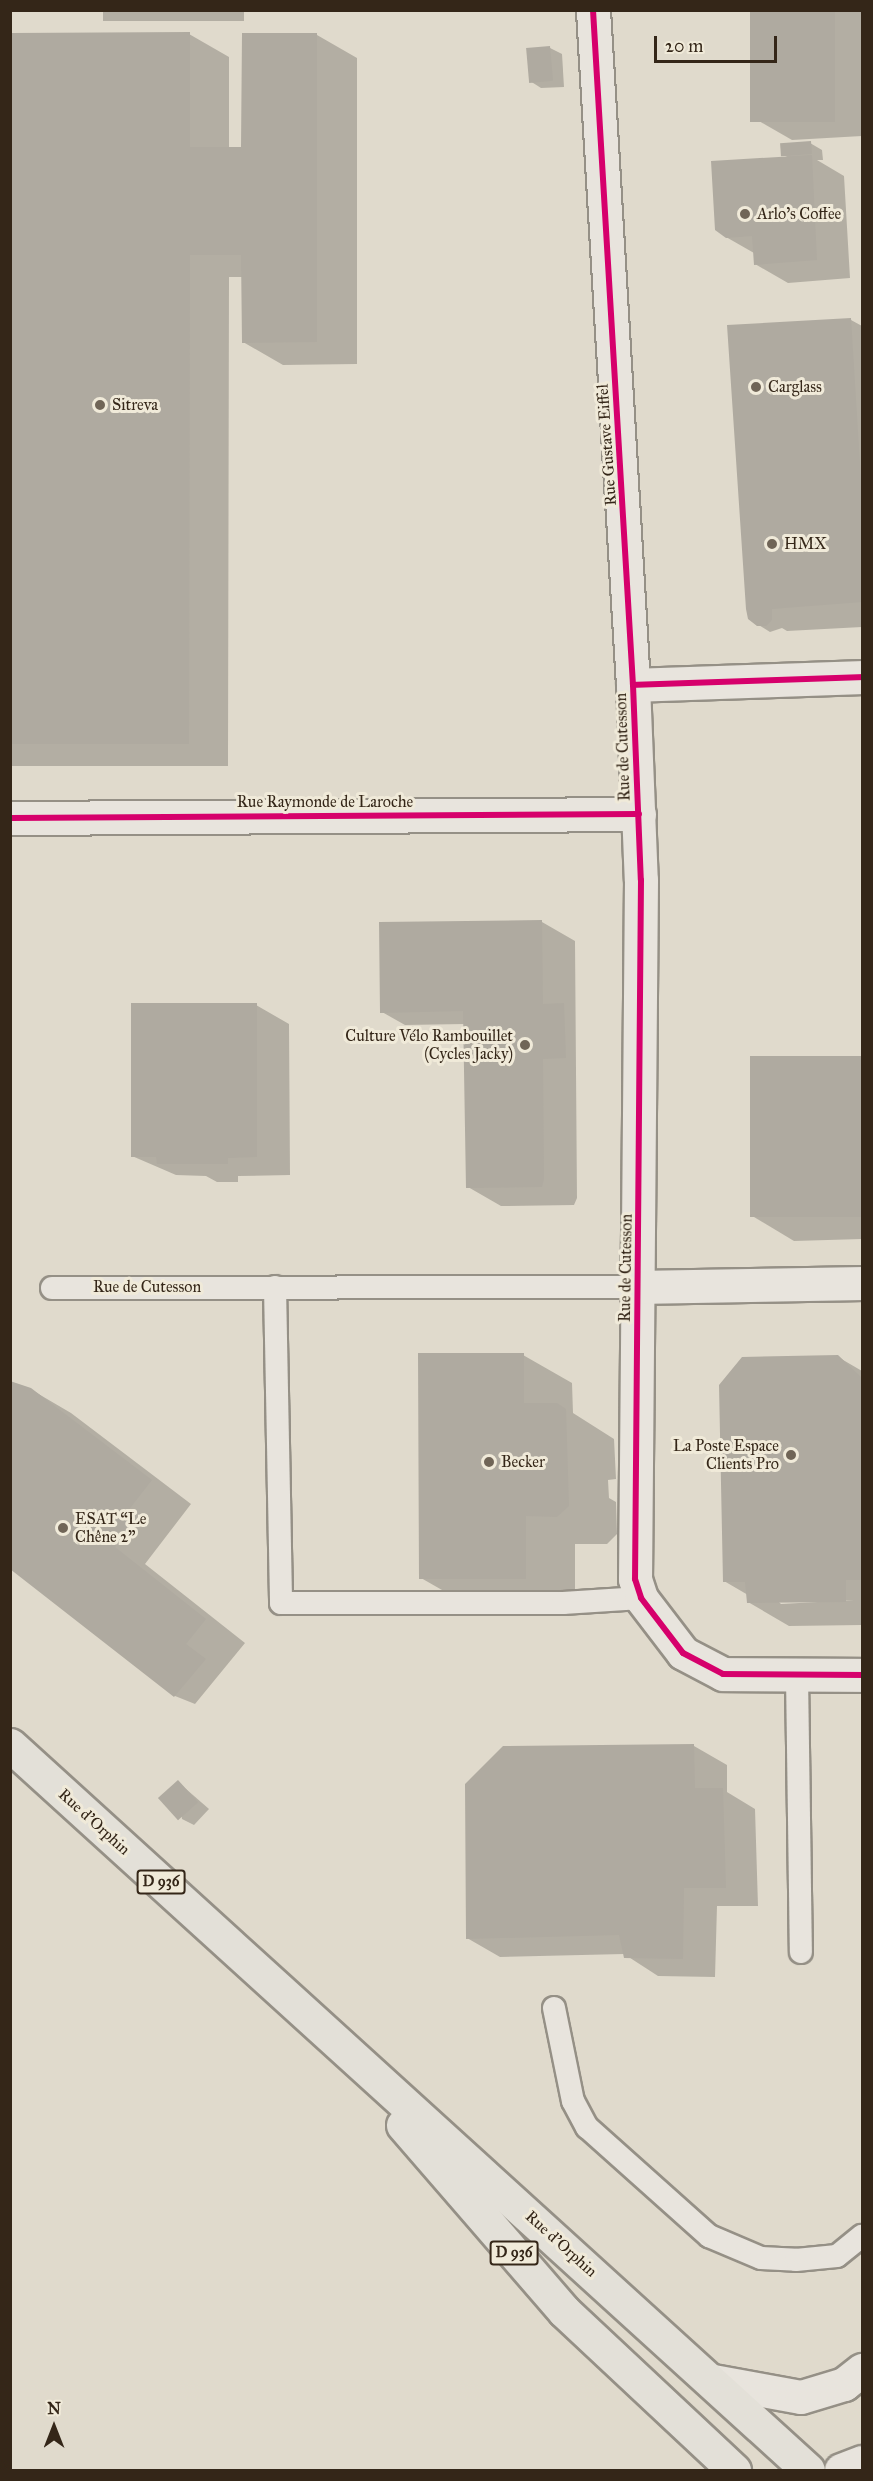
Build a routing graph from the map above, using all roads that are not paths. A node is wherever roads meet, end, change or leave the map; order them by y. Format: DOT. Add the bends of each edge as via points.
graph roads {
  1 [pos="593,10"];
  2 [pos="862,677"];
  3 [pos="633,685"];
  4 [pos="639,814"];
  5 [pos="10,818"];
  6 [pos="862,1283"];
  7 [pos="52,1287"];
  8 [pos="275,1287"];
  9 [pos="639,1287"];
  10 [pos="641,1598"];
  11 [pos="797,1675"];
  12 [pos="862,1675"];
  13 [pos="10,1745"];
  14 [pos="801,1952"];
  15 [pos="554,2007"];
  16 [pos="312,2019"];
  17 [pos="862,2236"];
  18 [pos="862,2370"];
  19 [pos="713,2381"];
  20 [pos="862,2462"];
  21 [pos="734,2470"];
  22 [pos="808,2470"];
  23 [pos="841,2470"];
  1 -- 3 [label="street, Rue Gustave Eiffel"];
  2 -- 3 [label="street"];
  3 -- 4 [label="street, Rue de Cutesson"];
  4 -- 5 [label="street, Rue Raymonde de Laroche"];
  4 -- 9 [label="street, Rue de Cutesson"];
  6 -- 9 [label="street, Rue de Cutesson"];
  7 -- 8 [label="lane, Rue de Cutesson"];
  8 -- 9 [label="lane, Rue de Cutesson"];
  8 -- 10 [label="lane" via="281,1603 563,1603"];
  9 -- 10 [label="street, Rue de Cutesson" via="635,1579"];
  10 -- 11 [label="street, Rue de Cutesson" via="683,1653 723,1674"];
  11 -- 12 [label="street, Rue de Cutesson"];
  11 -- 14 [label="lane"];
  13 -- 16 [label="main road, Rue d'Orphin / D 936"];
  15 -- 17 [label="lane" via="573,2101 587,2127 709,2236 761,2258 796,2260 837,2256"];
  16 -- 19 [label="main road, Rue d'Orphin / D 936"];
  16 -- 21 [label="main road, Rue d'Orphin / D 936" via="564,2311"];
  18 -- 19 [label="street" via="844,2384 801,2397"];
  19 -- 22 [label="main road, Rue d'Orphin / D 936"];
  20 -- 23 [label="street"];
}
